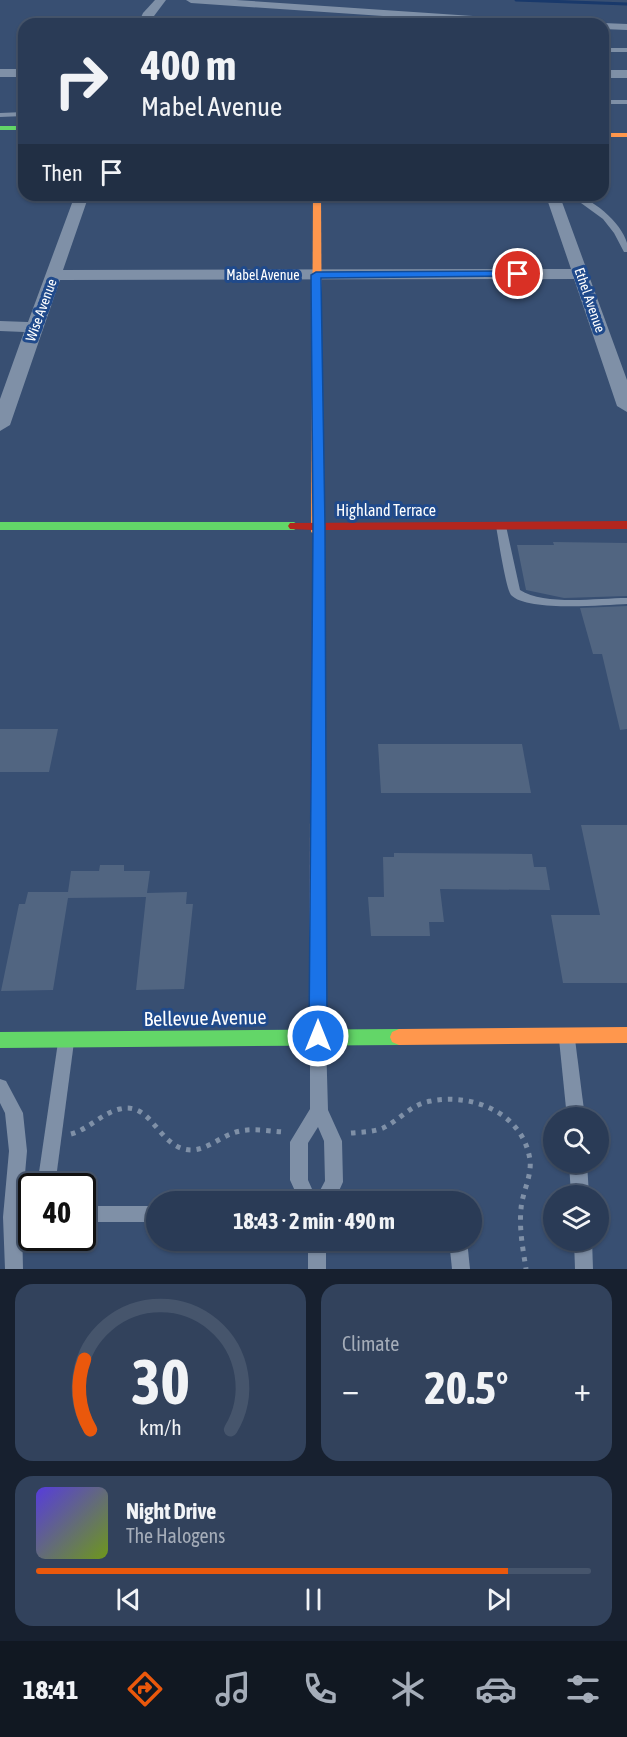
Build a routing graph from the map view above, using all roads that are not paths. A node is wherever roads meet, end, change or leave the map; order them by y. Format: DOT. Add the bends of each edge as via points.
graph roads {
  1 [pos="161,0"];
  2 [pos="190,0"];
  3 [pos="329,10"];
  4 [pos="363,12"];
  5 [pos="146,18"];
  6 [pos="328,18"];
  7 [pos="359,18"];
  8 [pos="452,18"];
  9 [pos="609,26"];
  10 [pos="627,27"];
  11 [pos="609,50"];
  12 [pos="627,50"];
  13 [pos="0,73"];
  14 [pos="18,73"];
  15 [pos="609,74"];
  16 [pos="627,75"];
  17 [pos="609,102"];
  18 [pos="627,102"];
  19 [pos="18,114"];
  20 [pos="0,115"];
  21 [pos="0,128"];
  22 [pos="18,128"];
  23 [pos="609,135"];
  24 [pos="627,135"];
  25 [pos="80,201"];
  26 [pos="317,201"];
  27 [pos="555,201"];
  28 [pos="584,201"];
  29 [pos="627,250"];
  30 [pos="581,274"];
  31 [pos="316,275"];
  32 [pos="54,276"];
  33 [pos="0,326"];
  34 [pos="34,327"];
  35 [pos="627,406"];
  36 [pos="0,425"];
  37 [pos="627,525"];
  38 [pos="0,526"];
  39 [pos="319,526"];
  40 [pos="501,526"];
  41 [pos="627,601"];
  42 [pos="567,1035"];
  43 [pos="627,1035"];
  44 [pos="318,1036"];
  45 [pos="0,1040"];
  46 [pos="66,1040"];
  47 [pos="0,1086"];
  48 [pos="575,1107"];
  49 [pos="319,1110"];
  50 [pos="48,1173"];
  51 [pos="304,1191"];
  52 [pos="330,1191"];
  53 [pos="96,1214"];
  54 [pos="146,1214"];
  55 [pos="18,1216"];
  56 [pos="12,1217"];
  57 [pos="317,1251"];
  58 [pos="459,1251"];
  59 [pos="583,1251"];
  60 [pos="14,1269"];
  61 [pos="317,1269"];
  62 [pos="461,1269"];
  63 [pos="584,1269"];
  1 -- 5 [label="street"];
  2 -- 3 [label="street"];
  3 -- 4 [label="street"];
  3 -- 6 [label="street"];
  4 -- 7 [label="street"];
  4 -- 8 [label="street"];
  9 -- 10 [label="street"];
  11 -- 12 [label="lane"];
  13 -- 14 [label="street"];
  15 -- 16 [label="street"];
  17 -- 18 [label="lane"];
  19 -- 20 [label="lane"];
  21 -- 22 [label="street"];
  23 -- 24 [label="street"];
  25 -- 32 [label="street, Wise Avenue"];
  26 -- 31 [label="street"];
  27 -- 30 [label="street, Ethel Avenue"];
  28 -- 29 [label="lane" via="614,225"];
  30 -- 31 [label="street, Mabel Avenue"];
  30 -- 35 [label="street, Ethel Avenue"];
  31 -- 32 [label="street, Mabel Avenue"];
  31 -- 39 [label="street"];
  32 -- 34 [label="street, Wise Avenue"];
  33 -- 34 [label="street"];
  34 -- 36 [label="street, Wise Avenue"];
  37 -- 40 [label="street, Highland Terrace"];
  38 -- 39 [label="street, Highland Terrace"];
  39 -- 40 [label="street, Highland Terrace"];
  39 -- 44 [label="street"];
  40 -- 41 [label="lane" via="515,592 520,597 535,601"];
  42 -- 43 [label="street, Bellevue Avenue"];
  42 -- 44 [label="street, Bellevue Avenue"];
  42 -- 48 [label="lane"];
  44 -- 46 [label="street, Bellevue Avenue"];
  44 -- 49 [label="lane"];
  45 -- 46 [label="street, Bellevue Avenue"];
  46 -- 50 [label="lane"];
  47 -- 56 [label="lane" via="14,1113 18,1151"];
  49 -- 51 [label="lane" via="299,1142 299,1180"];
  49 -- 52 [label="lane" via="333,1141 334,1182"];
  53 -- 54 [label="lane"];
  55 -- 56 [label="lane"];
  56 -- 60 [label="lane"];
  57 -- 61 [label="lane"];
  58 -- 62 [label="lane"];
  59 -- 63 [label="lane"];
}
